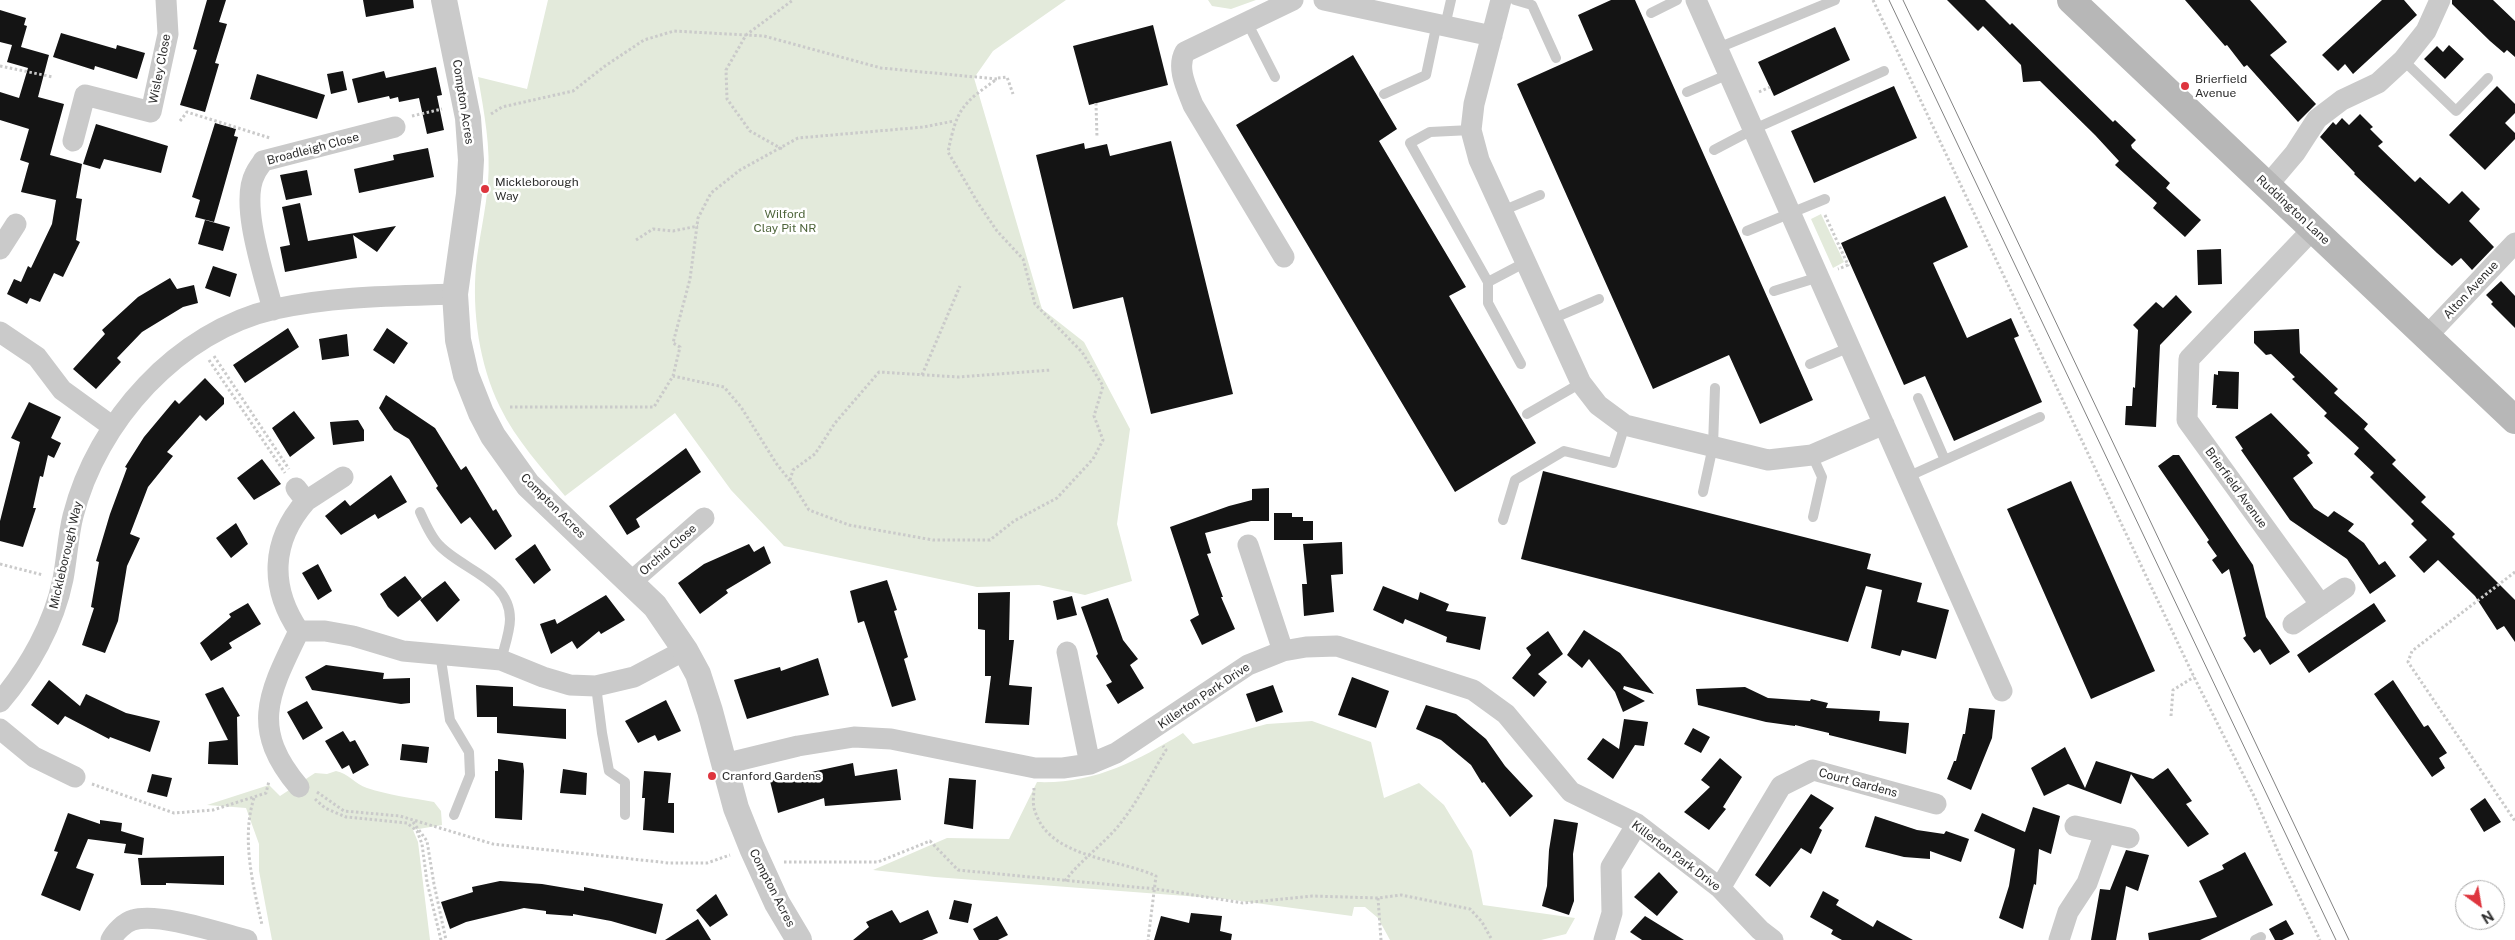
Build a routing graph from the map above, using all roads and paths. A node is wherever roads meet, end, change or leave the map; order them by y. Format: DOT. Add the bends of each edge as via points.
graph roads {
  1 [pos="166,0"];
  2 [pos="444,0"];
  3 [pos="793,0"];
  4 [pos="1293,0"];
  5 [pos="1324,0"];
  6 [pos="1451,0"];
  7 [pos="1501,0"];
  8 [pos="1515,0"];
  9 [pos="1677,0"];
  10 [pos="1696,0"];
  11 [pos="1835,0"];
  12 [pos="1873,0"];
  13 [pos="2071,0"];
  14 [pos="2440,0"];
  15 [pos="1366,4"];
  16 [pos="1651,13"];
  17 [pos="1247,22"];
  18 [pos="1441,24"];
  19 [pos="746,35"];
  20 [pos="1492,36"];
  21 [pos="1718,48"];
  22 [pos="1556,58"];
  23 [pos="2404,60"];
  24 [pos="0,66"];
  25 [pos="1884,71"];
  26 [pos="1729,74"];
  27 [pos="52,77"];
  28 [pos="1274,77"];
  29 [pos="997,78"];
  30 [pos="2488,78"];
  31 [pos="1687,92"];
  32 [pos="1013,94"];
  33 [pos="1384,94"];
  34 [pos="1096,103"];
  35 [pos="466,111"];
  36 [pos="180,121"];
  37 [pos="954,121"];
  38 [pos="395,127"];
  39 [pos="1754,129"];
  40 [pos="1471,130"];
  41 [pos="270,138"];
  42 [pos="1097,138"];
  43 [pos="73,141"];
  44 [pos="782,149"];
  45 [pos="1714,150"];
  46 [pos="2267,186"];
  47 [pos="1540,195"];
  48 [pos="1822,200"];
  49 [pos="1502,211"];
  50 [pos="1790,212"];
  51 [pos="16,224"];
  52 [pos="698,226"];
  53 [pos="2313,229"];
  54 [pos="1747,231"];
  55 [pos="636,240"];
  56 [pos="2515,243"];
  57 [pos="1,247"];
  58 [pos="1284,257"];
  59 [pos="1526,262"];
  60 [pos="1819,277"];
  61 [pos="1488,282"];
  62 [pos="960,286"];
  63 [pos="1774,291"];
  64 [pos="455,294"];
  65 [pos="1599,299"];
  66 [pos="273,310"];
  67 [pos="1552,319"];
  68 [pos="0,332"];
  69 [pos="2427,336"];
  70 [pos="200,342"];
  71 [pos="1850,347"];
  72 [pos="1520,364"];
  73 [pos="1810,364"];
  74 [pos="1050,370"];
  75 [pos="922,375"];
  76 [pos="673,376"];
  77 [pos="1581,382"];
  78 [pos="1715,388"];
  79 [pos="1918,398"];
  80 [pos="510,407"];
  81 [pos="1527,414"];
  82 [pos="2040,417"];
  83 [pos="2515,420"];
  84 [pos="1625,424"];
  85 [pos="1884,424"];
  86 [pos="114,427"];
  87 [pos="1713,446"];
  88 [pos="1812,455"];
  89 [pos="1944,460"];
  90 [pos="343,477"];
  91 [pos="1907,477"];
  92 [pos="790,480"];
  93 [pos="1703,492"];
  94 [pos="301,494"];
  95 [pos="420,512"];
  96 [pos="1813,517"];
  97 [pos="704,518"];
  98 [pos="1503,520"];
  99 [pos="1248,545"];
  100 [pos="0,564"];
  101 [pos="2515,572"];
  102 [pos="63,580"];
  103 [pos="632,581"];
  104 [pos="2345,588"];
  105 [pos="2321,605"];
  106 [pos="2294,624"];
  107 [pos="299,631"];
  108 [pos="685,650"];
  109 [pos="1067,652"];
  110 [pos="1283,652"];
  111 [pos="440,653"];
  112 [pos="500,660"];
  113 [pos="2194,677"];
  114 [pos="596,686"];
  115 [pos="2002,691"];
  116 [pos="0,702"];
  117 [pos="2171,716"];
  118 [pos="0,729"];
  119 [pos="1153,730"];
  120 [pos="724,764"];
  121 [pos="1090,764"];
  122 [pos="1034,768"];
  123 [pos="276,773"];
  124 [pos="75,777"];
  125 [pos="306,787"];
  126 [pos="254,798"];
  127 [pos="1936,804"];
  128 [pos="454,815"];
  129 [pos="625,815"];
  130 [pos="2515,821"];
  131 [pos="413,822"];
  132 [pos="1637,824"];
  133 [pos="2075,826"];
  134 [pos="2105,833"];
  135 [pos="2129,838"];
  136 [pos="1091,855"];
  137 [pos="756,860"];
  138 [pos="1065,882"];
  139 [pos="1720,888"];
  140 [pos="1156,889"];
  141 [pos="1378,898"];
  142 [pos="255,935"];
  143 [pos="795,939"];
  144 [pos="111,940"];
  145 [pos="441,940"];
  146 [pos="446,940"];
  147 [pos="1148,940"];
  148 [pos="1381,940"];
  149 [pos="1492,940"];
  150 [pos="1604,940"];
  151 [pos="1773,940"];
  152 [pos="2059,940"];
  153 [pos="2320,940"];
  1 -- 43 [label="street, Wisley Close" via="168,34 151,112 85,95"];
  2 -- 35 [label="street, Compton Acres"];
  3 -- 19 [label="path"];
  4 -- 17 [label="street"];
  5 -- 15 [label="street"];
  6 -- 18 [label="lane"];
  7 -- 20 [label="street"];
  8 -- 22 [label="lane" via="1532,5"];
  9 -- 16 [label="lane"];
  10 -- 21 [label="street"];
  11 -- 21 [label="lane"];
  12 -- 113 [label="path"];
  13 -- 46 [label="main road, Ruddington Lane"];
  14 -- 23 [label="street" via="2426,31"];
  15 -- 18 [label="street"];
  17 -- 28 [label="lane"];
  17 -- 58 [label="street" via="1185,52 1181,60 1193,105"];
  18 -- 20 [label="street"];
  18 -- 33 [label="lane" via="1426,76"];
  19 -- 29 [label="path" via="764,36 881,68"];
  19 -- 35 [label="path" via="674,31 644,40 573,91 502,107 485,117"];
  19 -- 44 [label="path" via="726,70 727,99 750,131"];
  20 -- 40 [label="street" via="1474,104"];
  21 -- 26 [label="street"];
  23 -- 30 [label="lane" via="2456,111"];
  23 -- 46 [label="street" via="2378,83 2342,100 2317,120"];
  24 -- 27 [label="path"];
  25 -- 39 [label="lane"];
  26 -- 31 [label="lane"];
  26 -- 39 [label="street"];
  29 -- 32 [label="path" via="1007,77"];
  29 -- 37 [label="path" via="966,101"];
  34 -- 42 [label="path"];
  35 -- 38 [label="path" via="406,117"];
  35 -- 64 [label="street, Compton Acres" via="471,160 469,194"];
  36 -- 41 [label="path" via="186,112"];
  37 -- 44 [label="path" via="924,127 798,138"];
  37 -- 92 [label="path" via="948,152 978,203 1023,259 1035,304 1082,352 1103,386 1094,416 1103,440 1093,458 1057,498 1014,521 990,540 934,540 849,525 809,510"];
  38 -- 66 [label="street, Broadleigh Close" via="263,161 254,175 251,218"];
  39 -- 45 [label="lane"];
  39 -- 50 [label="street"];
  40 -- 49 [label="street" via="1479,160"];
  40 -- 61 [label="lane" via="1430,132 1410,143"];
  44 -- 52 [label="path" via="740,170 710,193 698,218"];
  46 -- 53 [label="main road, Ruddington Lane"];
  47 -- 49 [label="lane"];
  48 -- 50 [label="lane"];
  48 -- 60 [label="path" via="1848,265"];
  49 -- 59 [label="street"];
  50 -- 54 [label="lane"];
  50 -- 60 [label="street"];
  51 -- 57 [label="street"];
  52 -- 55 [label="path" via="673,231 653,229"];
  52 -- 76 [label="path" via="690,279 673,343 680,347"];
  53 -- 69 [label="main road, Ruddington Lane"];
  53 -- 105 [label="street, Brierfield Avenue" via="2189,359 2187,420"];
  56 -- 69 [label="street, Alton Avenue"];
  59 -- 61 [label="lane"];
  59 -- 67 [label="street"];
  60 -- 63 [label="lane"];
  60 -- 71 [label="street"];
  61 -- 72 [label="lane" via="1488,303"];
  62 -- 75 [label="path"];
  64 -- 66 [label="street, Mickleborough Way" via="327,300"];
  64 -- 103 [label="street, Compton Acres" via="458,340 466,375 494,436 528,485"];
  65 -- 67 [label="lane"];
  66 -- 70 [label="street, Mickleborough Way" via="224,327"];
  67 -- 77 [label="street"];
  68 -- 86 [label="street" via="37,357 62,390"];
  69 -- 83 [label="main road, Ruddington Lane"];
  70 -- 86 [label="street, Mickleborough Way" via="161,372 134,399"];
  70 -- 94 [label="path"];
  70 -- 94 [label="path" via="295,479"];
  71 -- 73 [label="lane"];
  71 -- 85 [label="street"];
  74 -- 75 [label="path" via="958,377"];
  75 -- 92 [label="path" via="879,372 835,423 814,454 793,470"];
  76 -- 80 [label="path" via="654,407"];
  76 -- 92 [label="path" via="724,387"];
  77 -- 81 [label="lane"];
  77 -- 84 [label="street" via="1598,405"];
  78 -- 87 [label="lane"];
  79 -- 89 [label="lane"];
  82 -- 89 [label="lane"];
  84 -- 87 [label="street"];
  84 -- 98 [label="lane" via="1613,463 1564,451 1514,480"];
  85 -- 88 [label="street"];
  85 -- 91 [label="street"];
  86 -- 102 [label="street, Mickleborough Way" via="101,448 73,516"];
  87 -- 88 [label="street" via="1768,460"];
  87 -- 93 [label="lane"];
  88 -- 96 [label="lane" via="1822,477"];
  89 -- 91 [label="lane"];
  90 -- 94 [label="street"];
  91 -- 115 [label="street"];
  94 -- 107 [label="street" via="281,547 277,576 285,606"];
  95 -- 112 [label="lane" via="437,544 454,559 494,584 507,601 510,620"];
  97 -- 103 [label="street, Orchid Close"];
  99 -- 110 [label="street"];
  100 -- 102 [label="path"];
  101 -- 130 [label="path" via="2412,651 2408,662"];
  102 -- 116 [label="street, Mickleborough Way" via="51,621 12,688"];
  103 -- 108 [label="street, Compton Acres" via="655,606"];
  104 -- 105 [label="street"];
  105 -- 106 [label="street"];
  107 -- 111 [label="street" via="325,631 402,651"];
  107 -- 123 [label="street" via="270,698 269,738"];
  108 -- 114 [label="street" via="634,677"];
  108 -- 120 [label="street, Compton Acres" via="698,674"];
  109 -- 121 [label="street"];
  110 -- 119 [label="street, Killerton Park Drive" via="1248,665"];
  110 -- 132 [label="street, Killerton Park Drive" via="1337,646 1473,690 1506,714 1571,792"];
  111 -- 112 [label="street"];
  111 -- 128 [label="lane" via="450,720 468,752 469,760 470,775"];
  112 -- 114 [label="street" via="570,685"];
  113 -- 117 [label="path" via="2173,690"];
  113 -- 153 [label="path" via="2233,752"];
  114 -- 129 [label="lane" via="609,771 626,782"];
  118 -- 124 [label="street" via="34,758"];
  119 -- 121 [label="street, Killerton Park Drive" via="1116,753"];
  119 -- 136 [label="path" via="1166,750 1123,820"];
  120 -- 122 [label="street, Killerton Park Drive" via="798,746 854,737 891,739"];
  120 -- 137 [label="street, Compton Acres" via="736,808"];
  121 -- 122 [label="street, Killerton Park Drive"];
  122 -- 136 [label="path" via="1034,809 1041,827 1066,848"];
  123 -- 125 [label="street"];
  123 -- 126 [label="path" via="266,793"];
  124 -- 126 [label="path" via="174,812 213,810"];
  125 -- 131 [label="path" via="344,811 400,816"];
  125 -- 145 [label="path" via="325,808 346,817 407,823 417,831"];
  126 -- 142 [label="path" via="249,813 249,844"];
  127 -- 139 [label="street, Court Gardens" via="1813,770 1782,786"];
  131 -- 137 [label="path" via="493,844 669,863"];
  131 -- 146 [label="path" via="427,841"];
  132 -- 139 [label="street, Killerton Park Drive"];
  132 -- 150 [label="street" via="1611,867 1612,913"];
  133 -- 134 [label="street"];
  134 -- 135 [label="street"];
  134 -- 152 [label="street" via="2087,883 2068,912"];
  136 -- 138 [label="path" via="1074,868"];
  136 -- 140 [label="path" via="1156,876"];
  137 -- 138 [label="path" via="878,862 930,841 958,870"];
  137 -- 143 [label="street, Compton Acres"];
  138 -- 140 [label="path"];
  139 -- 151 [label="street, Killerton Park Drive"];
  140 -- 141 [label="path" via="1243,903 1312,896"];
  140 -- 147 [label="path"];
  141 -- 148 [label="path"];
  141 -- 149 [label="path" via="1402,895 1470,909"];
  142 -- 144 [label="street" via="162,919 133,920"];
}
